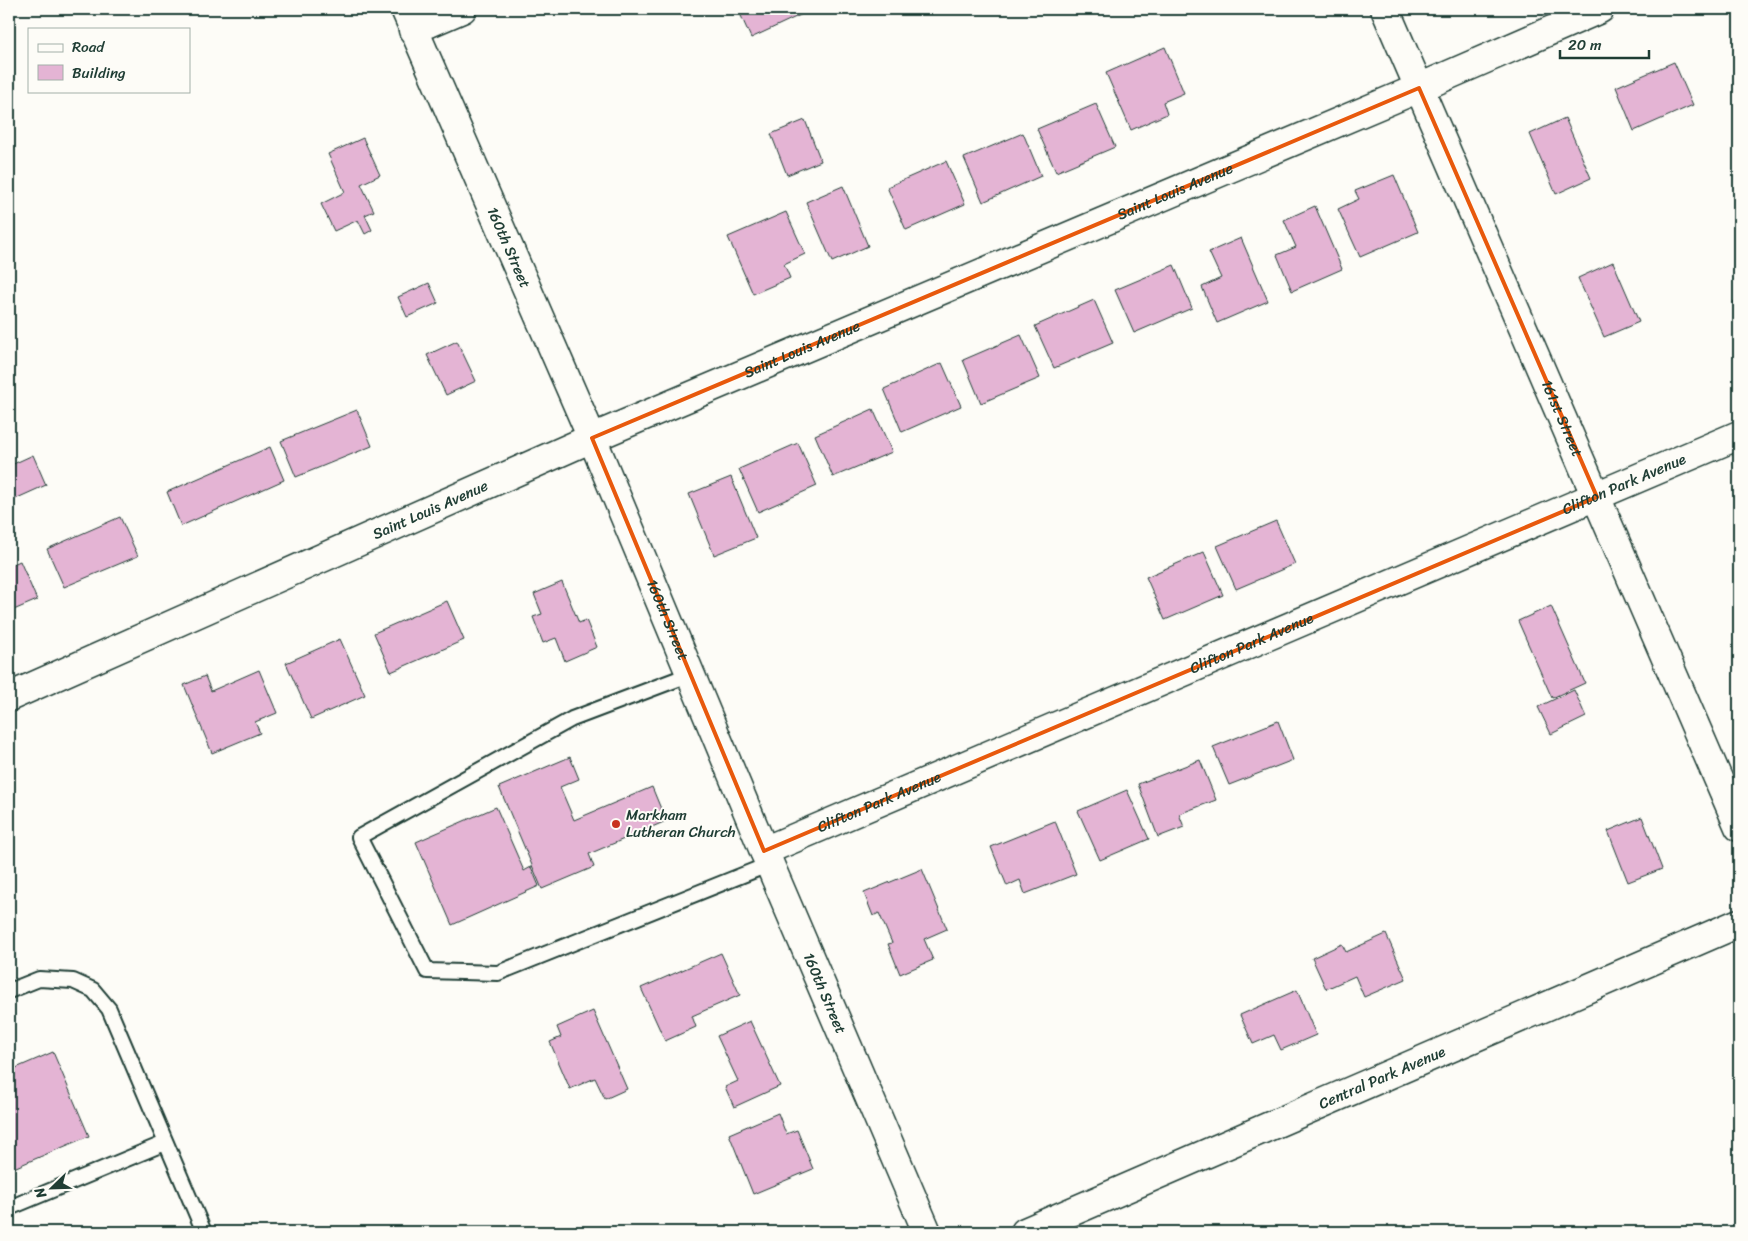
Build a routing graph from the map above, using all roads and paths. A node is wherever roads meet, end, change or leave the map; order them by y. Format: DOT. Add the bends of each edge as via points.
graph roads {
  1 [pos="462,9"];
  2 [pos="1385,9"];
  3 [pos="1600,9"];
  4 [pos="409,19"];
  5 [pos="1419,88"];
  6 [pos="1739,435"];
  7 [pos="592,438"];
  8 [pos="1597,497"];
  9 [pos="691,674"];
  10 [pos="9,697"];
  11 [pos="1739,827"];
  12 [pos="767,857"];
  13 [pos="1739,923"];
  14 [pos="9,991"];
  15 [pos="166,1142"];
  16 [pos="9,1208"];
  17 [pos="198,1230"];
  18 [pos="927,1232"];
  19 [pos="1025,1232"];
  1 -- 4 [label="street"];
  2 -- 5 [label="street, 161st Street"];
  3 -- 5 [label="street, Saint Louis Avenue"];
  4 -- 7 [label="street, 160th Street"];
  5 -- 7 [label="street, Saint Louis Avenue"];
  5 -- 8 [label="street, 161st Street"];
  6 -- 8 [label="street, Clifton Park Avenue"];
  7 -- 9 [label="street, 160th Street"];
  7 -- 10 [label="street, Saint Louis Avenue"];
  8 -- 11 [label="street, 161st Street"];
  8 -- 12 [label="street, Clifton Park Avenue"];
  9 -- 12 [label="street, 160th Street"];
  9 -- 12 [label="lane" via="572,719 359,837 427,970 498,973"];
  12 -- 18 [label="street, 160th Street"];
  13 -- 19 [label="street, Central Park Avenue"];
  14 -- 15 [label="lane" via="39,979 73,981 93,990 109,1008"];
  15 -- 16 [label="lane"];
  15 -- 17 [label="lane"];
}
